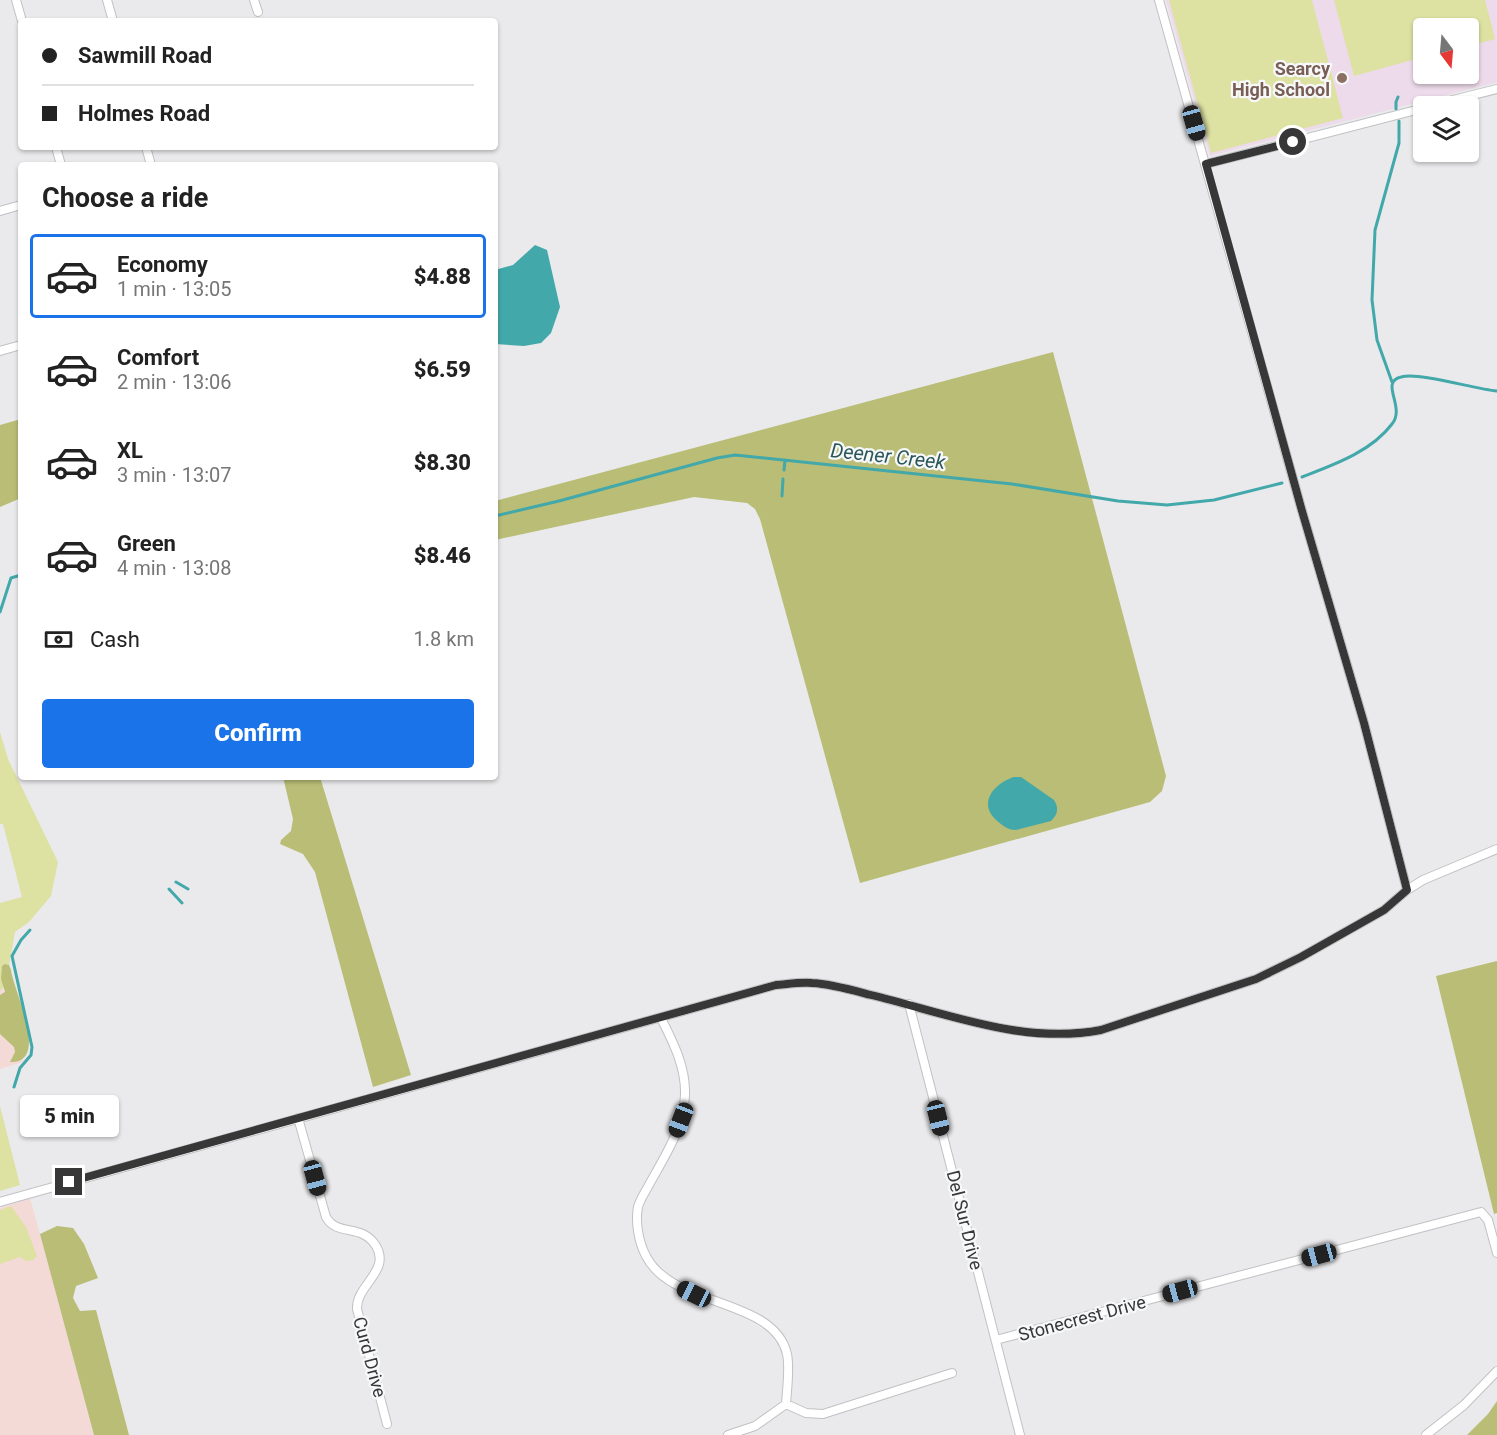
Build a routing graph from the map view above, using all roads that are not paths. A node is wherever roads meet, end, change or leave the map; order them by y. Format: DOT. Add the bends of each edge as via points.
graph roads {
  1 [pos="16,0"];
  2 [pos="107,0"];
  3 [pos="254,0"];
  4 [pos="1159,0"];
  5 [pos="258,12"];
  6 [pos="20,18"];
  7 [pos="112,18"];
  8 [pos="1497,89"];
  9 [pos="1469,96"];
  10 [pos="1413,111"];
  11 [pos="1206,164"];
  12 [pos="18,206"];
  13 [pos="0,211"];
  14 [pos="18,346"];
  15 [pos="0,351"];
  16 [pos="1497,849"];
  17 [pos="1407,890"];
  18 [pos="909,1004"];
  19 [pos="661,1018"];
  20 [pos="298,1118"];
  21 [pos="0,1202"];
  22 [pos="1497,1253"];
  23 [pos="996,1340"];
  24 [pos="1497,1371"];
  25 [pos="952,1373"];
  26 [pos="786,1404"];
  27 [pos="387,1424"];
  28 [pos="728,1435"];
  29 [pos="1020,1435"];
  30 [pos="1426,1435"];
  1 -- 6 [label="street"];
  2 -- 7 [label="street"];
  3 -- 5 [label="street"];
  4 -- 11 [label="street"];
  8 -- 9 [label="street"];
  10 -- 11 [label="street"];
  11 -- 17 [label="street" via="1364,723"];
  12 -- 13 [label="street"];
  14 -- 15 [label="street"];
  16 -- 17 [label="street" via="1438,872"];
  17 -- 18 [label="street" via="1384,910 1256,979 1101,1030 1083,1034 1026,1033"];
  18 -- 19 [label="street" via="811,982 776,985"];
  18 -- 23 [label="street, Del Sur Drive"];
  19 -- 20 [label="street"];
  19 -- 26 [label="street" via="681,1065 685,1097 673,1141 640,1202 639,1237 656,1271 675,1284 751,1316 775,1333 788,1357"];
  20 -- 21 [label="street"];
  20 -- 27 [label="street, Curd Drive" via="329,1223 365,1234 378,1251 378,1270 358,1299 357,1309"];
  22 -- 23 [label="street, Stonecrest Drive" via="1488,1220 1481,1212"];
  23 -- 29 [label="street, Del Sur Drive"];
  24 -- 30 [label="street" via="1464,1405"];
  25 -- 26 [label="street" via="823,1414 806,1413"];
  26 -- 28 [label="street" via="755,1426"];
}
